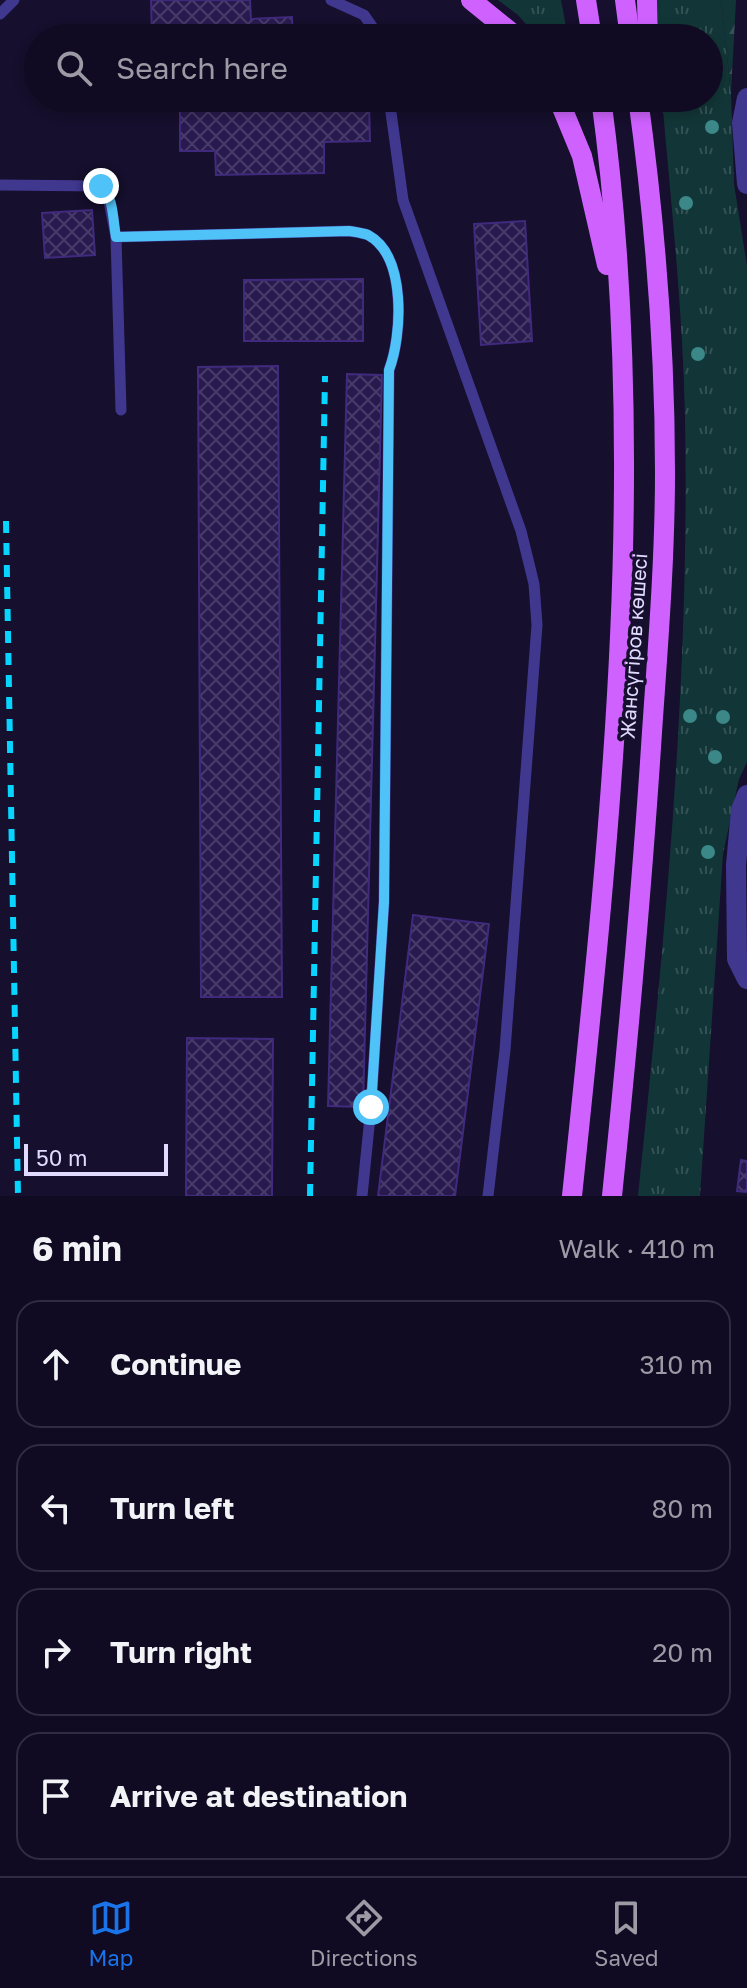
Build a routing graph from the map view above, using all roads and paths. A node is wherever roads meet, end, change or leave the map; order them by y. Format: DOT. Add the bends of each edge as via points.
graph roads {
  1 [pos="14,0"];
  2 [pos="331,0"];
  3 [pos="471,0"];
  4 [pos="586,0"];
  5 [pos="625,0"];
  6 [pos="647,0"];
  7 [pos="0,14"];
  8 [pos="370,24"];
  9 [pos="501,24"];
  10 [pos="590,24"];
  11 [pos="628,24"];
  12 [pos="648,24"];
  13 [pos="747,98"];
  14 [pos="391,112"];
  15 [pos="565,112"];
  16 [pos="603,112"];
  17 [pos="640,112"];
  18 [pos="649,112"];
  19 [pos="747,184"];
  20 [pos="0,185"];
  21 [pos="651,195"];
  22 [pos="116,237"];
  23 [pos="622,340"];
  24 [pos="121,410"];
  25 [pos="747,795"];
  26 [pos="747,979"];
  27 [pos="362,1196"];
  28 [pos="488,1196"];
  29 [pos="572,1196"];
  30 [pos="612,1196"];
  1 -- 7 [label="lane"];
  2 -- 8 [label="lane" via="364,15"];
  3 -- 9 [label="main road"];
  4 -- 10 [label="main road"];
  5 -- 11 [label="main road"];
  6 -- 12 [label="main road"];
  13 -- 19 [label="street" via="742,123"];
  14 -- 28 [label="lane" via="403,200 521,531 534,584 537,625 505,1050"];
  15 -- 23 [label="main road" via="591,189"];
  16 -- 23 [label="main road, Жансүгіров көшесі"];
  17 -- 21 [label="main road, Жансүгіров көшесі"];
  18 -- 21 [label="main road"];
  20 -- 22 [label="lane" via="101,186 109,197"];
  21 -- 30 [label="main road, Жансүгіров көшесі" via="662,368 663,564 640,913"];
  22 -- 24 [label="lane"];
  22 -- 27 [label="lane" via="349,231 368,236 382,248 398,284 397,349 389,370 384,902"];
  23 -- 29 [label="main road, Жансүгіров көшесі" via="624,572 603,878"];
  25 -- 26 [label="street" via="736,865 737,959"];
}
